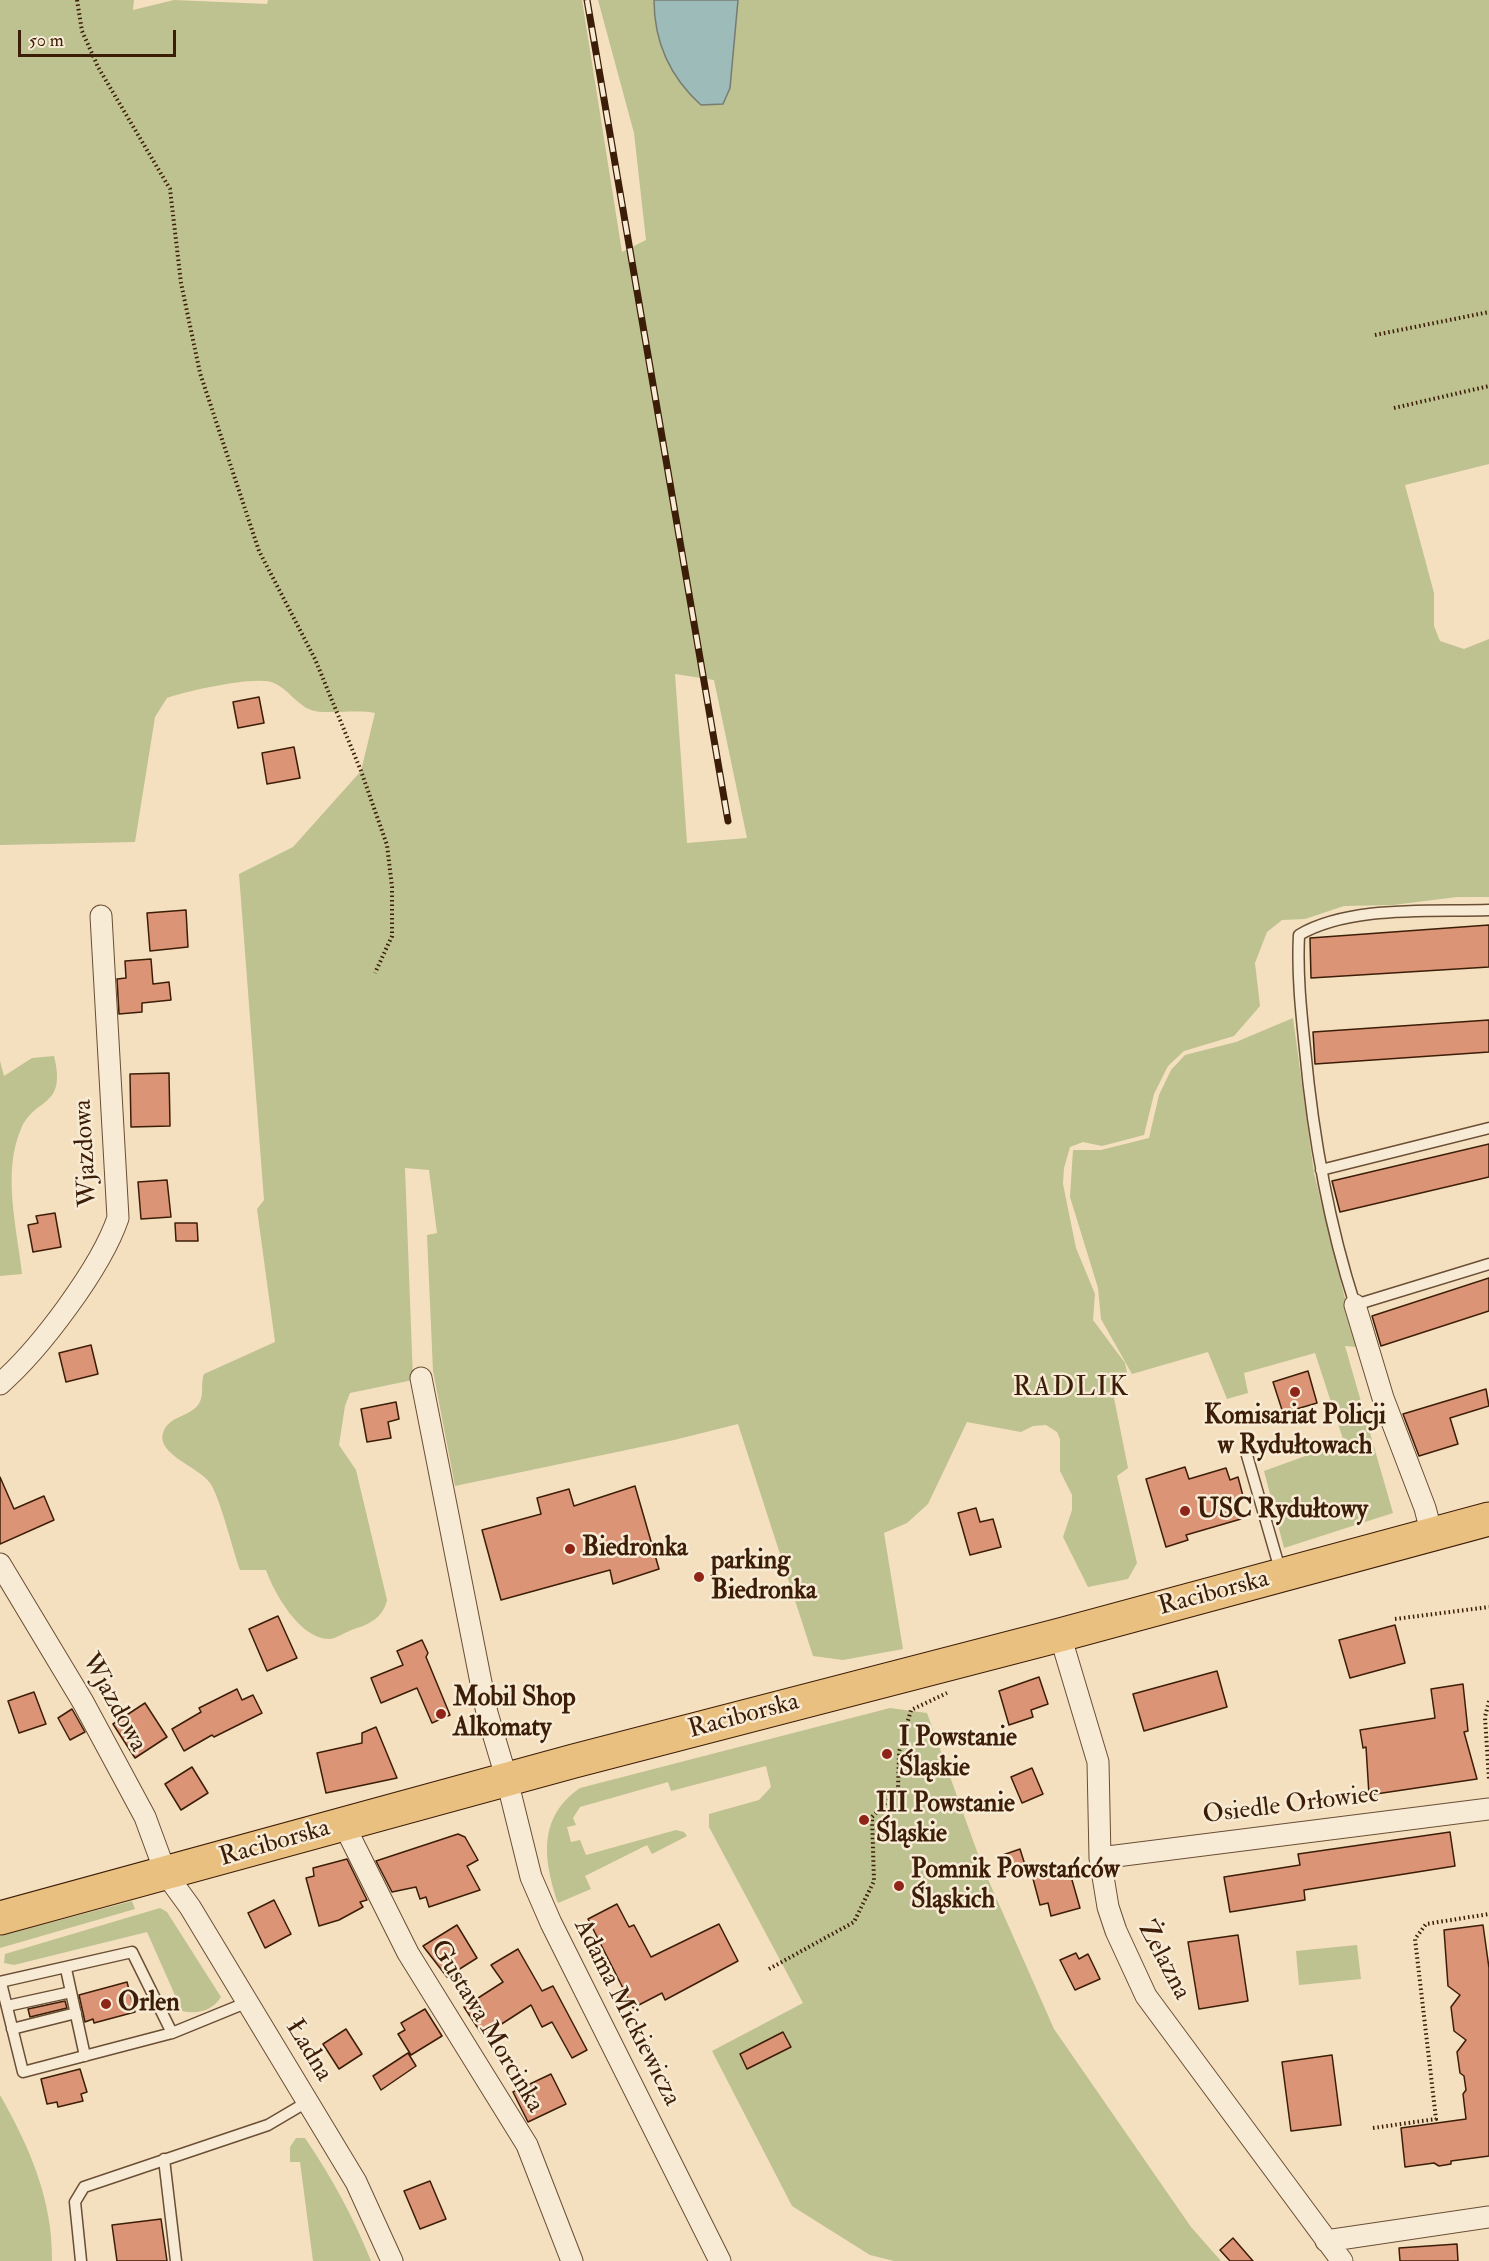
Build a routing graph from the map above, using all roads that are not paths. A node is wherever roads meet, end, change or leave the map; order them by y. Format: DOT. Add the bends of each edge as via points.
graph roads {
  1 [pos="1489,910"];
  2 [pos="101,916"];
  3 [pos="1489,1128"];
  4 [pos="1321,1170"];
  5 [pos="1489,1264"];
  6 [pos="1355,1305"];
  7 [pos="421,1378"];
  8 [pos="0,1384"];
  9 [pos="1246,1452"];
  10 [pos="1489,1519"];
  11 [pos="1432,1535"];
  12 [pos="0,1564"];
  13 [pos="1282,1576"];
  14 [pos="1060,1635"];
  15 [pos="507,1780"];
  16 [pos="1489,1809"];
  17 [pos="344,1825"];
  18 [pos="1100,1858"];
  19 [pos="166,1874"];
  20 [pos="0,1918"];
  21 [pos="66,1969"];
  22 [pos="1,1982"];
  23 [pos="71,1992"];
  24 [pos="248,2002"];
  25 [pos="7,2006"];
  26 [pos="76,2013"];
  27 [pos="12,2029"];
  28 [pos="172,2032"];
  29 [pos="85,2056"];
  30 [pos="307,2102"];
  31 [pos="164,2159"];
  32 [pos="1489,2217"];
  33 [pos="1326,2241"];
  34 [pos="81,2261"];
  35 [pos="176,2261"];
  36 [pos="392,2261"];
  37 [pos="572,2261"];
  38 [pos="720,2261"];
  39 [pos="1342,2261"];
  1 -- 4 [label="lane" via="1377,914 1318,924 1299,935 1297,969"];
  2 -- 8 [label="street, Wjazdowa" via="118,1218 111,1238 55,1324 20,1367"];
  3 -- 4 [label="lane"];
  4 -- 6 [label="lane" via="1337,1250"];
  5 -- 6 [label="lane"];
  6 -- 11 [label="street"];
  7 -- 15 [label="street, Adama Mickiewicza" via="486,1713"];
  9 -- 13 [label="lane"];
  10 -- 11 [label="main road, Raciborska"];
  11 -- 13 [label="main road, Raciborska"];
  12 -- 19 [label="street, Wjazdowa" via="83,1702 145,1817"];
  13 -- 14 [label="main road, Raciborska"];
  14 -- 15 [label="main road, Raciborska"];
  14 -- 18 [label="street, Żelazna" via="1098,1762"];
  15 -- 17 [label="main road, Raciborska"];
  15 -- 38 [label="street, Adama Mickiewicza" via="531,1876 551,1923"];
  16 -- 18 [label="street, Osiedle Orłowiec"];
  17 -- 19 [label="main road, Raciborska"];
  17 -- 37 [label="street, Gustawa Morcinka" via="408,1953 527,2145"];
  18 -- 33 [label="street, Żelazna" via="1108,1907 1146,1996"];
  19 -- 20 [label="main road, Raciborska"];
  19 -- 24 [label="street, Ładna"];
  21 -- 22 [label="lane"];
  21 -- 23 [label="lane"];
  21 -- 28 [label="lane" via="132,1952"];
  22 -- 25 [label="lane"];
  23 -- 25 [label="lane"];
  23 -- 26 [label="lane"];
  24 -- 28 [label="lane"];
  24 -- 30 [label="street, Ładna"];
  25 -- 27 [label="lane"];
  26 -- 27 [label="lane"];
  26 -- 29 [label="lane"];
  27 -- 29 [label="lane" via="23,2072"];
  28 -- 29 [label="lane"];
  30 -- 31 [label="lane" via="268,2126"];
  30 -- 36 [label="street, Ładna" via="356,2182"];
  31 -- 34 [label="lane" via="92,2183 78,2194 75,2213"];
  31 -- 35 [label="lane"];
  32 -- 33 [label="street"];
  33 -- 39 [label="street, Żelazna"];
}
